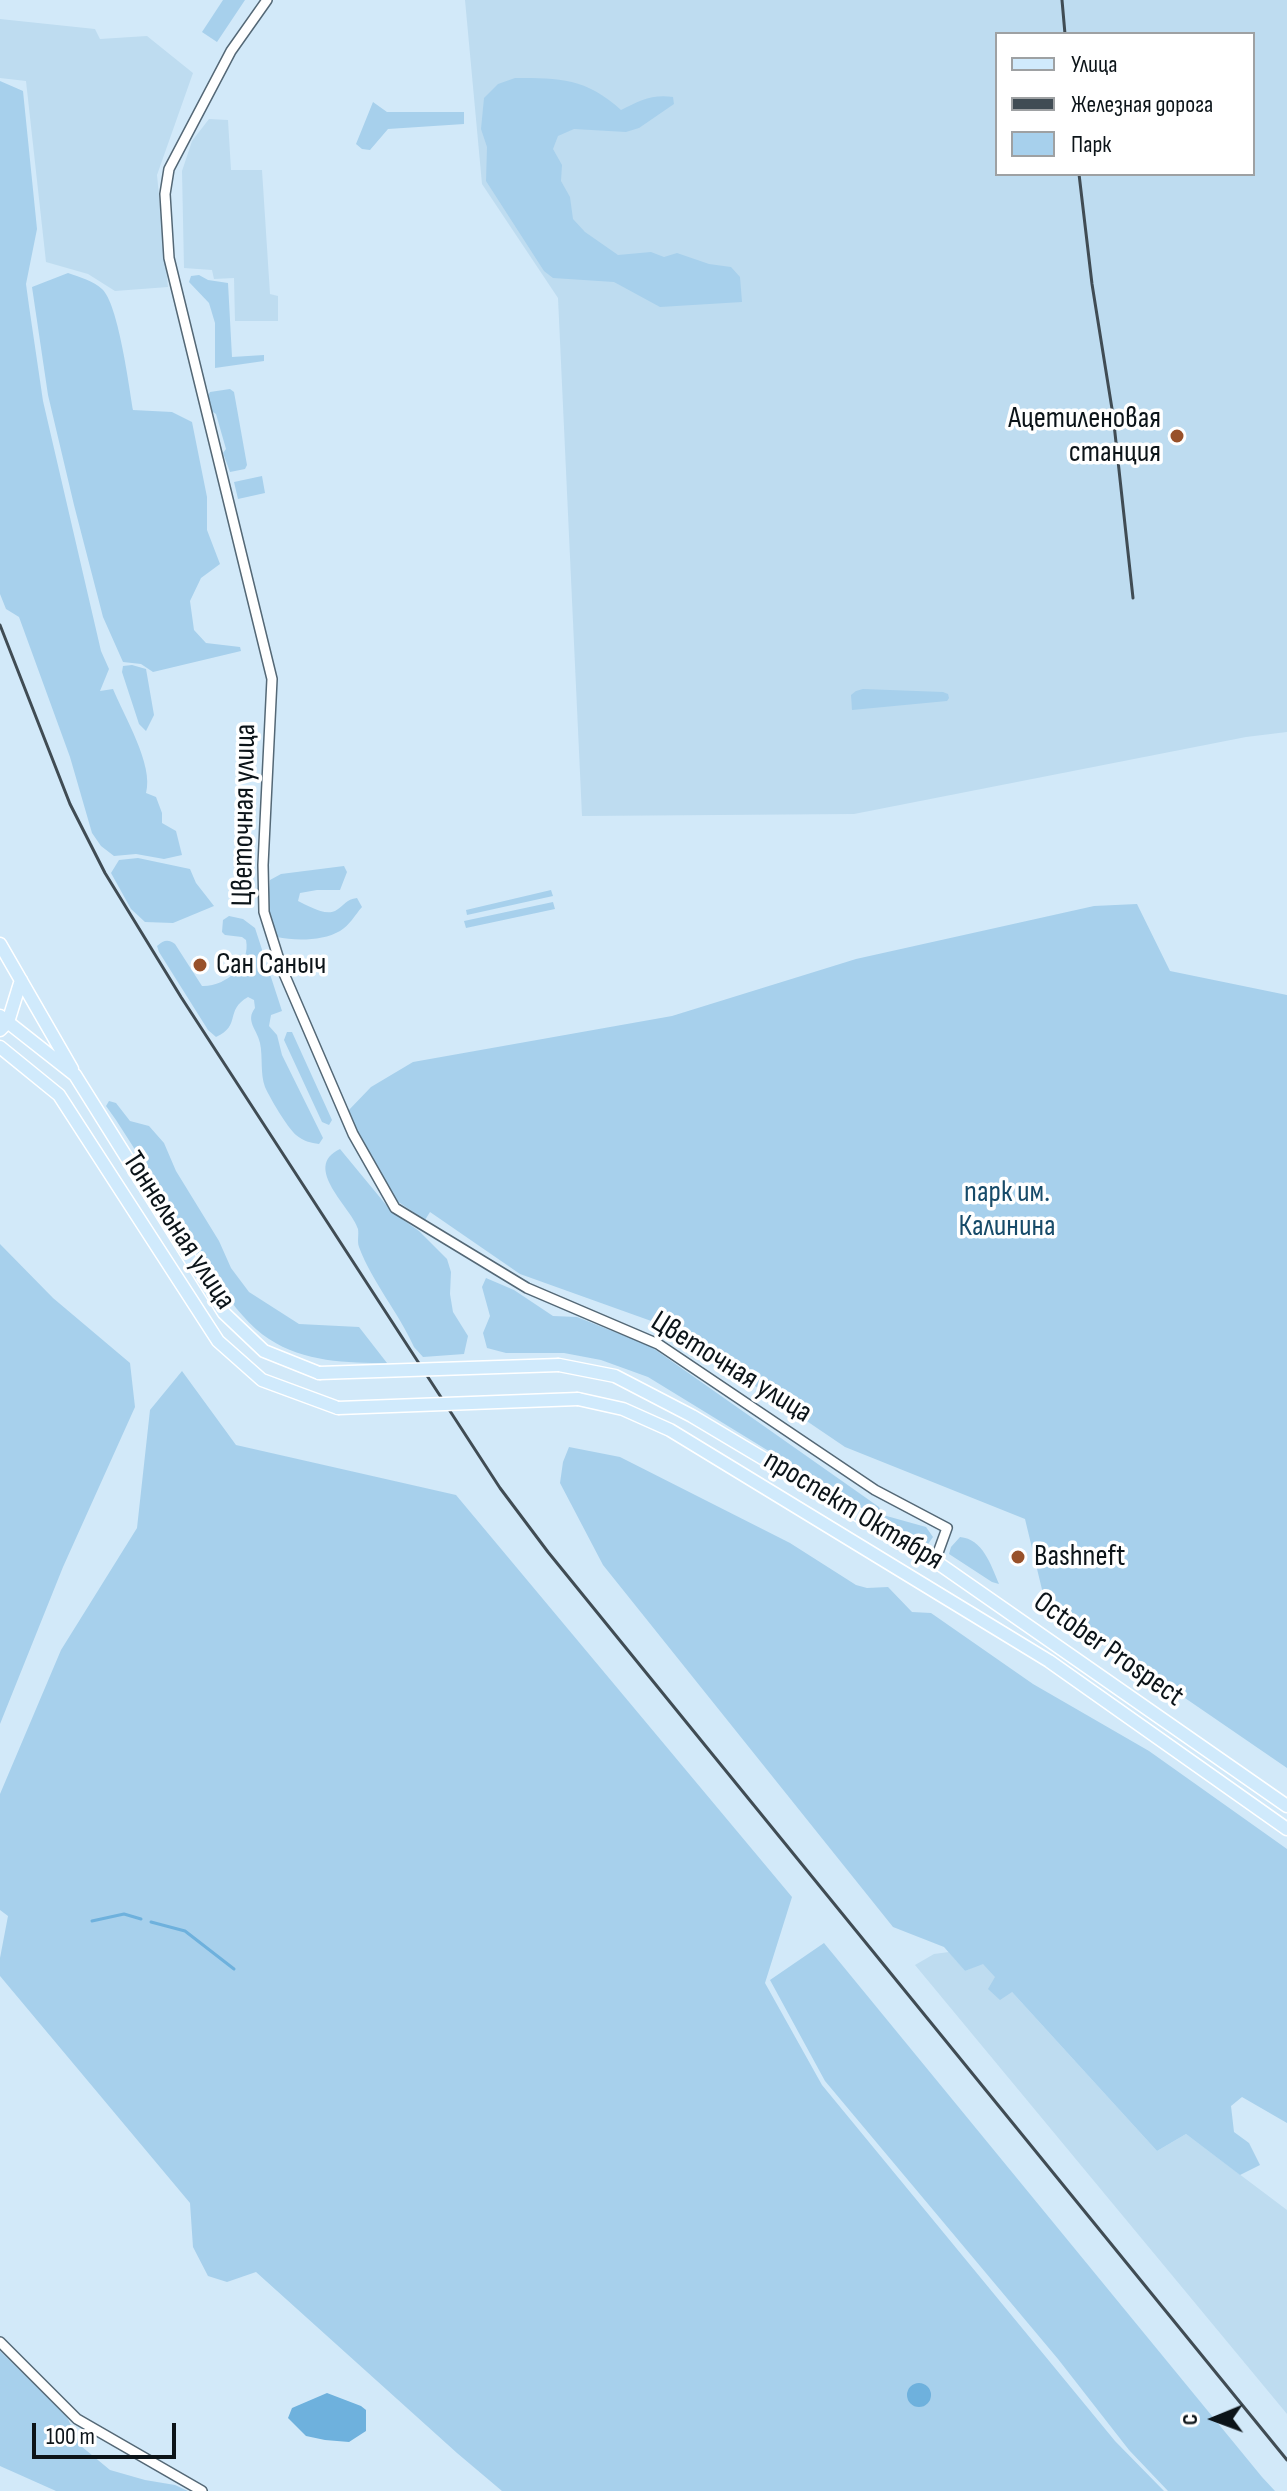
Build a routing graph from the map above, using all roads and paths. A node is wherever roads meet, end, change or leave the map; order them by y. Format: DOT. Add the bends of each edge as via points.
graph roads {
  1 [pos="267,0"];
  2 [pos="0,944"];
  3 [pos="21,980"];
  4 [pos="3,1023"];
  5 [pos="0,1047"];
  6 [pos="75,1075"];
  7 [pos="559,1365"];
  8 [pos="338,1408"];
  9 [pos="935,1561"];
  10 [pos="1287,1806"];
  11 [pos="1287,1829"];
  12 [pos="0,2342"];
  13 [pos="202,2491"];
  1 -- 9 [label="street, Цветочная улица" via="231,51 169,169 165,194 169,258 272,679 264,912 282,969 353,1134 395,1208 527,1288 658,1344 875,1490 947,1528"];
  2 -- 3 [label="main road"];
  3 -- 4 [label="main road"];
  3 -- 6 [label="main road"];
  4 -- 6 [label="main road, Тоннельная улица"];
  5 -- 8 [label="main road, Тоннельная улица" via="59,1095 218,1341 262,1380"];
  6 -- 7 [label="main road, Тоннельная улица, bridge" via="224,1313 264,1351 319,1373"];
  7 -- 9 [label="main road, October Prospect" via="615,1376 692,1416"];
  8 -- 11 [label="main road, проспект Октября, bridge" via="578,1399 623,1409 684,1439 1049,1661"];
  9 -- 10 [label="main road, October Prospect"];
  12 -- 13 [label="street" via="77,2419"];
}
